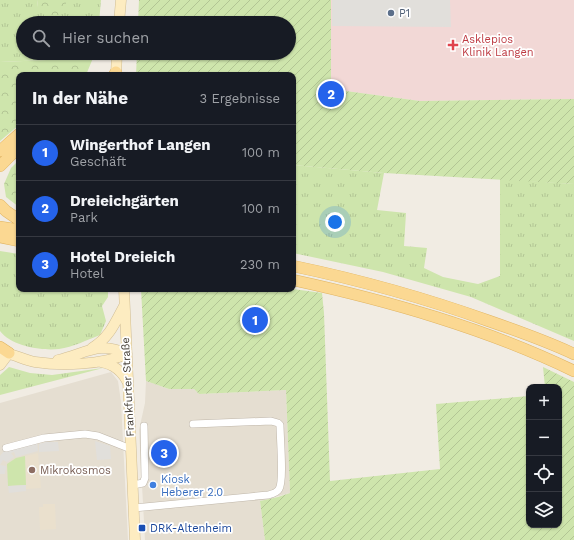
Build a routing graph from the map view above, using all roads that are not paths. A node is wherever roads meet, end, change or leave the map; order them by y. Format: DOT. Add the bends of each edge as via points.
graph roads {
  1 [pos="121,0"];
  2 [pos="119,16"];
  3 [pos="116,60"];
  4 [pos="115,72"];
  5 [pos="16,137"];
  6 [pos="16,150"];
  7 [pos="0,151"];
  8 [pos="0,166"];
  9 [pos="0,205"];
  10 [pos="16,218"];
  11 [pos="0,227"];
  12 [pos="16,230"];
  13 [pos="0,237"];
  14 [pos="16,240"];
  15 [pos="0,241"];
  16 [pos="16,241"];
  17 [pos="296,267"];
  18 [pos="296,281"];
  19 [pos="124,292"];
  20 [pos="124,304"];
  21 [pos="90,350"];
  22 [pos="3,351"];
  23 [pos="127,354"];
  24 [pos="574,354"];
  25 [pos="99,362"];
  26 [pos="42,363"];
  27 [pos="0,366"];
  28 [pos="574,371"];
  29 [pos="128,383"];
  30 [pos="193,424"];
  31 [pos="144,426"];
  32 [pos="6,448"];
  33 [pos="131,449"];
  34 [pos="133,485"];
  35 [pos="134,508"];
  36 [pos="135,540"];
  1 -- 2 [label="main road"];
  3 -- 4 [label="main road"];
  5 -- 7 [label="main road"];
  6 -- 8 [label="main road"];
  9 -- 10 [label="main road"];
  11 -- 12 [label="main road"];
  13 -- 14 [label="main road"];
  15 -- 16 [label="main road"];
  17 -- 24 [label="main road" via="417,296 530,335"];
  18 -- 28 [label="main road" via="413,309 527,349"];
  19 -- 20 [label="main road, Frankfurter Straße"];
  20 -- 21 [label="main road" via="109,334"];
  20 -- 23 [label="main road, Frankfurter Straße"];
  21 -- 23 [label="main road" via="111,347"];
  21 -- 26 [label="main road" via="61,360"];
  22 -- 26 [label="main road" via="25,360"];
  22 -- 27 [label="main road"];
  23 -- 25 [label="main road"];
  23 -- 29 [label="main road, Frankfurter Straße"];
  25 -- 26 [label="main road"];
  25 -- 29 [label="main road" via="114,366 125,376"];
  29 -- 33 [label="main road, Frankfurter Straße"];
  30 -- 35 [label="street" via="271,421 278,423 282,478 279,490 268,495"];
  31 -- 34 [label="street, Frankfurter Straße" via="144,478 143,483"];
  32 -- 33 [label="street" via="44,438 85,434 98,436"];
  33 -- 34 [label="main road, Frankfurter Straße"];
  34 -- 35 [label="main road, Frankfurter Straße"];
  35 -- 36 [label="main road, Frankfurter Straße"];
}
